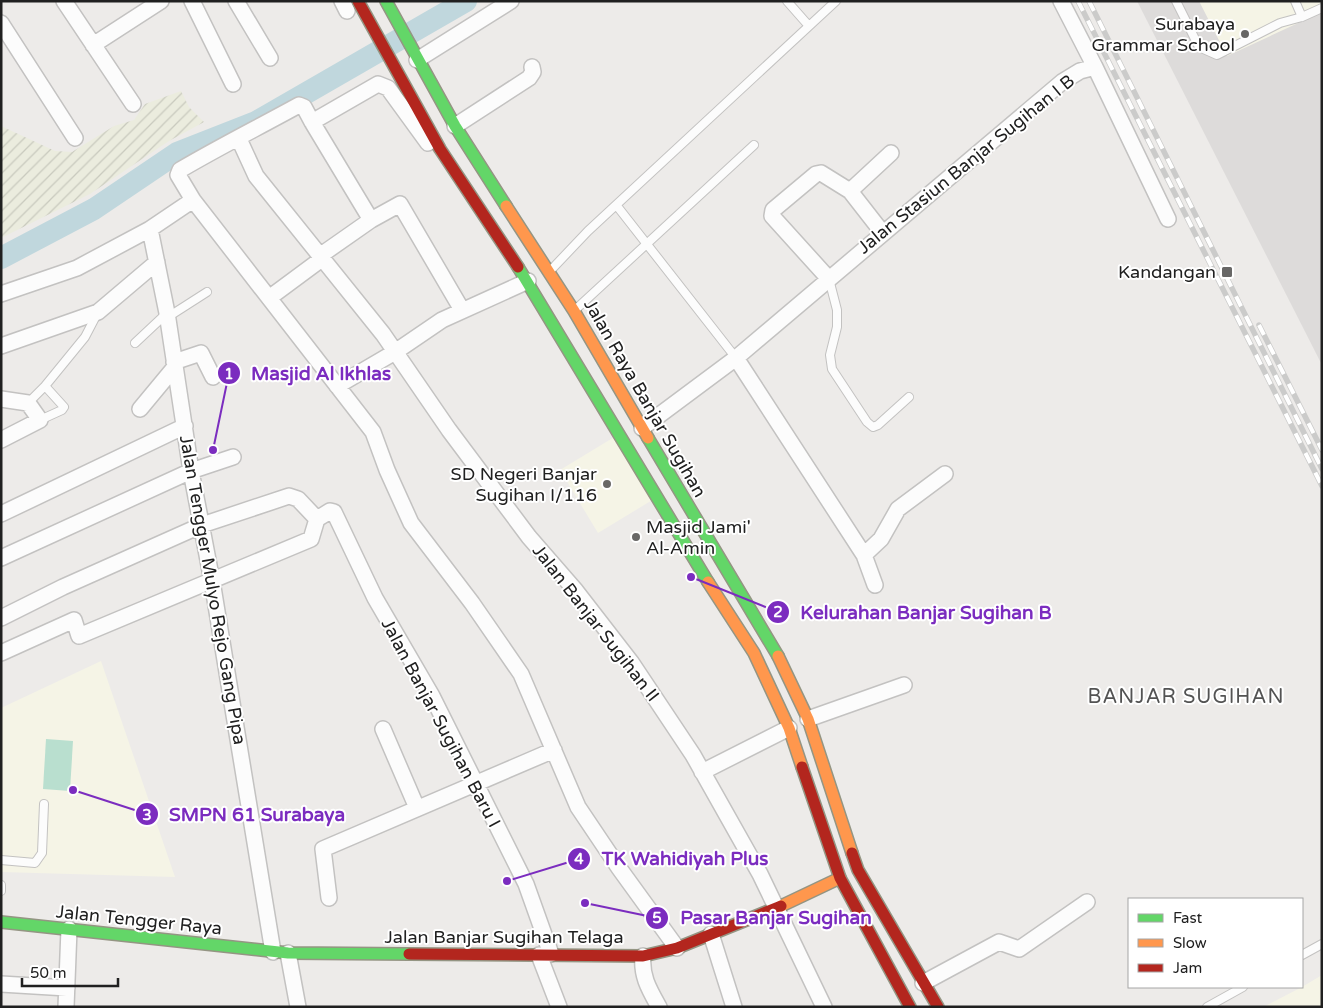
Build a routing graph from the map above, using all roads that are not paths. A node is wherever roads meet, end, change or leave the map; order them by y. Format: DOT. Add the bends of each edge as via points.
graph roads {
  1 [pos="64,1"];
  2 [pos="161,1"];
  3 [pos="192,1"];
  4 [pos="236,1"];
  5 [pos="511,1"];
  6 [pos="787,1"];
  7 [pos="836,1"];
  8 [pos="1061,1"];
  9 [pos="1176,1"];
  10 [pos="1296,1"];
  11 [pos="349,4"];
  12 [pos="388,4"];
  13 [pos="1322,8"];
  14 [pos="1302,17"];
  15 [pos="1,23"];
  16 [pos="809,26"];
  17 [pos="93,45"];
  18 [pos="270,58"];
  19 [pos="417,60"];
  20 [pos="532,67"];
  21 [pos="1095,67"];
  22 [pos="233,84"];
  23 [pos="133,104"];
  24 [pos="312,122"];
  25 [pos="455,126"];
  26 [pos="75,138"];
  27 [pos="239,139"];
  28 [pos="437,143"];
  29 [pos="754,144"];
  30 [pos="891,153"];
  31 [pos="850,191"];
  32 [pos="193,200"];
  33 [pos="617,206"];
  34 [pos="1168,219"];
  35 [pos="371,220"];
  36 [pos="150,229"];
  37 [pos="882,232"];
  38 [pos="647,245"];
  39 [pos="322,257"];
  40 [pos="157,262"];
  41 [pos="549,271"];
  42 [pos="828,279"];
  43 [pos="528,281"];
  44 [pos="207,292"];
  45 [pos="1,294"];
  46 [pos="269,298"];
  47 [pos="462,310"];
  48 [pos="574,311"];
  49 [pos="98,312"];
  50 [pos="168,315"];
  51 [pos="135,343"];
  52 [pos="1,346"];
  53 [pos="395,352"];
  54 [pos="736,358"];
  55 [pos="174,365"];
  56 [pos="213,377"];
  57 [pos="45,386"];
  58 [pos="337,386"];
  59 [pos="909,397"];
  60 [pos="1,399"];
  61 [pos="28,403"];
  62 [pos="140,409"];
  63 [pos="40,420"];
  64 [pos="185,426"];
  65 [pos="642,428"];
  66 [pos="1,440"];
  67 [pos="233,458"];
  68 [pos="191,470"];
  69 [pos="945,474"];
  70 [pos="1,514"];
  71 [pos="317,519"];
  72 [pos="202,525"];
  73 [pos="864,555"];
  74 [pos="1,558"];
  75 [pos="725,569"];
  76 [pos="707,580"];
  77 [pos="212,581"];
  78 [pos="875,585"];
  79 [pos="1,618"];
  80 [pos="1,653"];
  81 [pos="904,686"];
  82 [pos="808,719"];
  83 [pos="789,728"];
  84 [pos="383,729"];
  85 [pos="554,750"];
  86 [pos="702,772"];
  87 [pos="475,784"];
  88 [pos="44,804"];
  89 [pos="417,808"];
  90 [pos="1,860"];
  91 [pos="840,878"];
  92 [pos="1,885"];
  93 [pos="1,890"];
  94 [pos="329,898"];
  95 [pos="1088,902"];
  96 [pos="776,908"];
  97 [pos="1,922"];
  98 [pos="69,929"];
  99 [pos="711,934"];
  100 [pos="1322,944"];
  101 [pos="677,948"];
  102 [pos="280,953"];
  103 [pos="545,954"];
  104 [pos="1303,954"];
  105 [pos="643,956"];
  106 [pos="923,983"];
  107 [pos="1,984"];
  108 [pos="67,988"];
  109 [pos="1241,988"];
  110 [pos="66,1007"];
  111 [pos="298,1007"];
  112 [pos="559,1007"];
  113 [pos="659,1007"];
  114 [pos="734,1007"];
  115 [pos="824,1007"];
  116 [pos="910,1007"];
  117 [pos="938,1007"];
  118 [pos="1207,1007"];
  1 -- 17 [label="street"];
  2 -- 17 [label="street"];
  3 -- 22 [label="street"];
  4 -- 18 [label="street"];
  5 -- 19 [label="street"];
  6 -- 16 [label="lane"];
  7 -- 16 [label="lane"];
  8 -- 21 [label="street"];
  9 -- 14 [label="lane" via="1199,47 1216,55 1280,23"];
  10 -- 14 [label="lane"];
  11 -- 28 [label="main road" via="365,16"];
  12 -- 19 [label="main road, Jalan Raya Banjar Sugihan"];
  13 -- 14 [label="lane"];
  15 -- 26 [label="street"];
  16 -- 33 [label="lane"];
  17 -- 23 [label="street"];
  19 -- 25 [label="main road, Jalan Raya Banjar Sugihan"];
  20 -- 25 [label="street" via="529,78"];
  21 -- 34 [label="street, Jalan Stasiun Banjar Sugihan I B"];
  21 -- 37 [label="street, Jalan Stasiun Banjar Sugihan I B" via="1080,71 1062,82"];
  24 -- 27 [label="street" via="304,107 298,105"];
  24 -- 28 [label="street" via="381,84 388,88 427,143"];
  24 -- 35 [label="street"];
  25 -- 41 [label="main road, Jalan Raya Banjar Sugihan"];
  27 -- 32 [label="street" via="180,170 178,175"];
  27 -- 39 [label="street, Jalan Banjar Sugihan II" via="256,176"];
  28 -- 43 [label="main road"];
  29 -- 38 [label="lane"];
  30 -- 31 [label="street"];
  31 -- 37 [label="street"];
  31 -- 42 [label="street" via="818,173 772,213"];
  32 -- 36 [label="street"];
  32 -- 46 [label="street"];
  33 -- 38 [label="lane"];
  33 -- 41 [label="lane"];
  35 -- 39 [label="street"];
  35 -- 47 [label="street" via="397,204 402,205"];
  36 -- 40 [label="street, Jalan Tengger Mulyo Rejo Gang Pipa"];
  36 -- 45 [label="street" via="77,268"];
  37 -- 42 [label="street, Jalan Stasiun Banjar Sugihan I B"];
  38 -- 48 [label="lane"];
  38 -- 54 [label="lane"];
  39 -- 46 [label="street"];
  39 -- 53 [label="street, Jalan Banjar Sugihan II"];
  40 -- 49 [label="street"];
  40 -- 50 [label="street, Jalan Tengger Mulyo Rejo Gang Pipa"];
  41 -- 48 [label="main road, Jalan Raya Banjar Sugihan"];
  42 -- 54 [label="street, Jalan Stasiun Banjar Sugihan I B"];
  42 -- 59 [label="lane" via="837,310 837,327 830,355 832,369 867,422 878,425"];
  43 -- 47 [label="street"];
  43 -- 76 [label="main road"];
  44 -- 50 [label="lane"];
  46 -- 58 [label="street"];
  47 -- 53 [label="street"];
  48 -- 65 [label="main road, Jalan Raya Banjar Sugihan"];
  49 -- 52 [label="street"];
  49 -- 57 [label="lane" via="86,337"];
  50 -- 51 [label="lane"];
  50 -- 55 [label="street, Jalan Tengger Mulyo Rejo Gang Pipa"];
  53 -- 58 [label="street"];
  53 -- 86 [label="street, Jalan Banjar Sugihan II" via="529,537 631,662"];
  54 -- 65 [label="street, Jalan Stasiun Banjar Sugihan I B"];
  54 -- 73 [label="street"];
  55 -- 56 [label="street" via="201,353"];
  55 -- 62 [label="street"];
  55 -- 64 [label="street, Jalan Tengger Mulyo Rejo Gang Pipa"];
  57 -- 61 [label="lane"];
  57 -- 63 [label="lane" via="64,407"];
  58 -- 85 [label="street" via="373,432 411,523 521,674"];
  60 -- 61 [label="street"];
  61 -- 63 [label="street"];
  63 -- 66 [label="street"];
  64 -- 68 [label="street, Jalan Tengger Mulyo Rejo Gang Pipa"];
  64 -- 70 [label="street"];
  65 -- 75 [label="main road, Jalan Raya Banjar Sugihan"];
  67 -- 68 [label="street"];
  68 -- 72 [label="street, Jalan Tengger Mulyo Rejo Gang Pipa"];
  68 -- 74 [label="street"];
  69 -- 73 [label="street" via="898,509 881,539"];
  71 -- 72 [label="street" via="298,499 289,496"];
  71 -- 77 [label="street" via="310,539"];
  71 -- 87 [label="street, Jalan Banjar Sugihan Baru I" via="334,512 375,598 432,696"];
  72 -- 77 [label="street, Jalan Tengger Mulyo Rejo Gang Pipa"];
  72 -- 79 [label="street"];
  73 -- 78 [label="street"];
  75 -- 76 [label="main road"];
  75 -- 82 [label="main road, Jalan Raya Banjar Sugihan" via="769,639"];
  76 -- 83 [label="main road" via="754,653"];
  77 -- 80 [label="street" via="79,636 74,620"];
  77 -- 102 [label="street, Jalan Tengger Mulyo Rejo Gang Pipa"];
  81 -- 82 [label="street"];
  82 -- 106 [label="main road, Jalan Raya Banjar Sugihan" via="858,870"];
  83 -- 86 [label="street"];
  83 -- 91 [label="main road"];
  84 -- 89 [label="street"];
  85 -- 87 [label="street"];
  85 -- 101 [label="street" via="578,808"];
  86 -- 96 [label="street, Jalan Banjar Sugihan II"];
  87 -- 89 [label="street"];
  87 -- 103 [label="street, Jalan Banjar Sugihan Baru I" via="526,884"];
  88 -- 90 [label="lane" via="42,854 39,859 35,863"];
  89 -- 94 [label="street" via="329,845 322,852"];
  91 -- 96 [label="main road, Jalan Banjar Sugihan Telaga"];
  91 -- 116 [label="main road"];
  92 -- 93 [label="lane"];
  95 -- 106 [label="street" via="1019,949 999,942"];
  96 -- 99 [label="main road, Jalan Banjar Sugihan Telaga"];
  96 -- 115 [label="street, Jalan Banjar Sugihan II"];
  97 -- 98 [label="main road, Jalan Tengger Raya"];
  98 -- 102 [label="main road, Jalan Tengger Raya"];
  98 -- 108 [label="street"];
  99 -- 101 [label="main road, Jalan Banjar Sugihan Telaga"];
  99 -- 114 [label="street"];
  100 -- 104 [label="lane"];
  101 -- 105 [label="main road, Jalan Banjar Sugihan Telaga"];
  102 -- 103 [label="main road, Jalan Banjar Sugihan Telaga"];
  102 -- 111 [label="street, Jalan Tengger Mulyo Rejo Gang Pipa"];
  103 -- 105 [label="main road, Jalan Banjar Sugihan Telaga"];
  103 -- 112 [label="street, Jalan Banjar Sugihan Baru I"];
  105 -- 113 [label="street" via="646,984"];
  106 -- 117 [label="main road, Jalan Raya Banjar Sugihan"];
  107 -- 108 [label="street"];
  108 -- 110 [label="street"];
  109 -- 118 [label="lane"];
}
